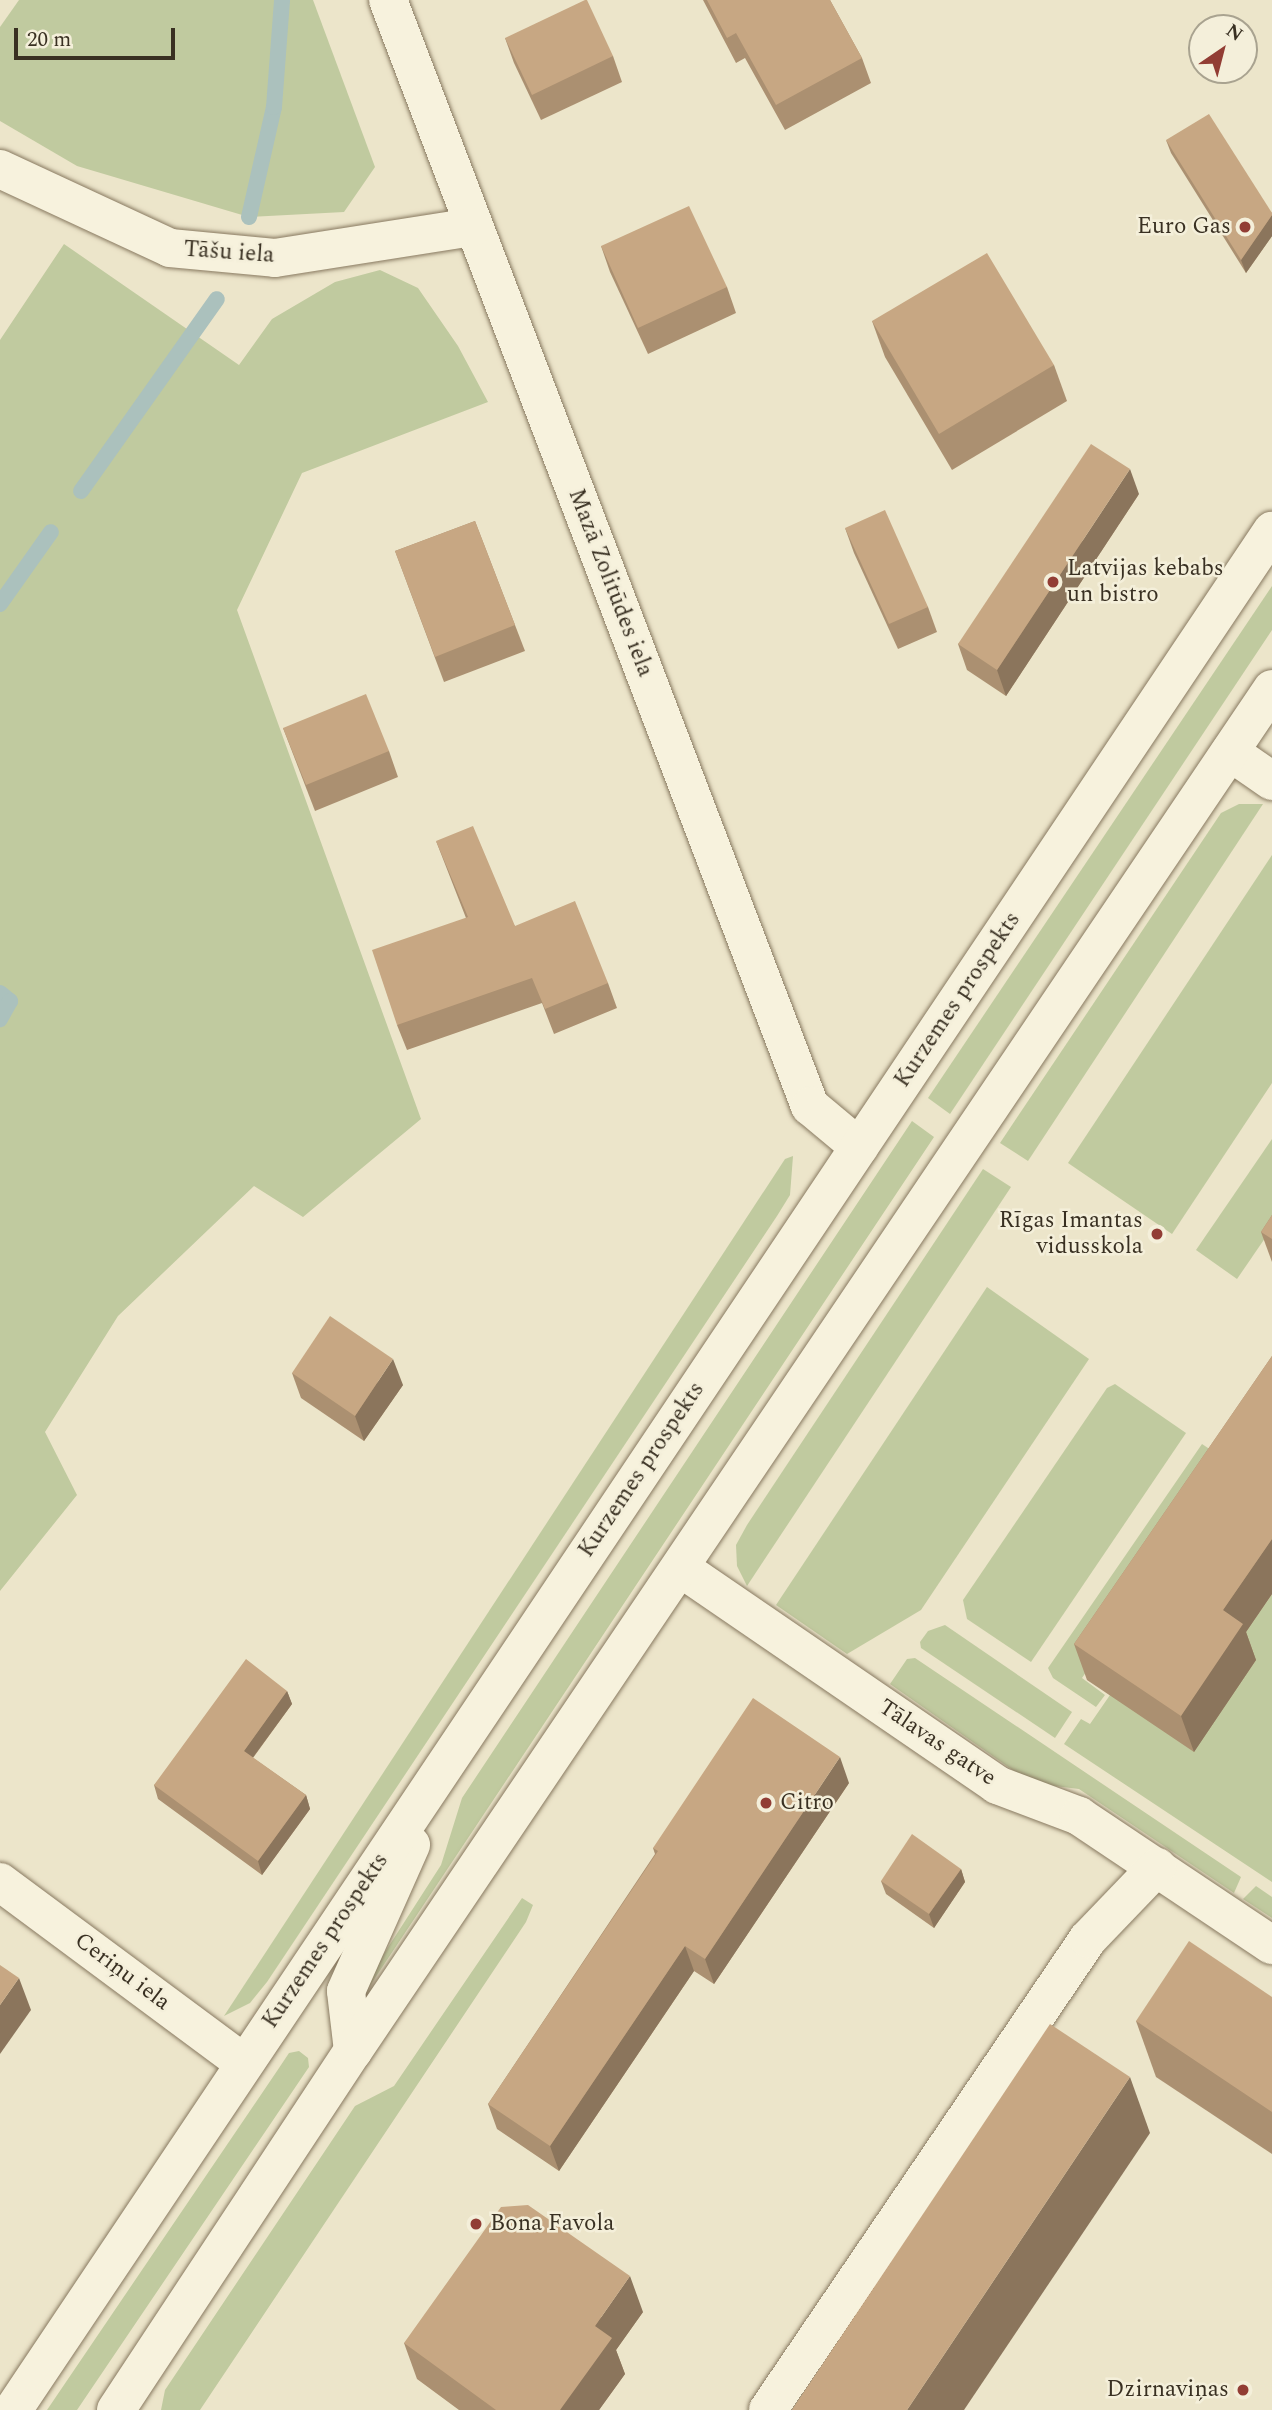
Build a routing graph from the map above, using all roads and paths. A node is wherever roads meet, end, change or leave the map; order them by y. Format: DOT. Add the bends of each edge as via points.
graph roads {
  1 [pos="388,0"];
  2 [pos="0,169"];
  3 [pos="473,227"];
  4 [pos="1272,531"];
  5 [pos="1272,688"];
  6 [pos="1230,752"];
  7 [pos="1272,781"];
  8 [pos="859,1147"];
  9 [pos="682,1569"];
  10 [pos="416,1805"];
  11 [pos="1157,1867"];
  12 [pos="0,1882"];
  13 [pos="1272,1945"];
  14 [pos="353,2051"];
  15 [pos="244,2063"];
  16 [pos="13,2410"];
  17 [pos="116,2410"];
  18 [pos="768,2410"];
  1 -- 3 [label="main road, Mazā Zolitūdes iela"];
  2 -- 3 [label="main road, Tāšu iela" via="170,248 275,258"];
  3 -- 8 [label="main road, Mazā Zolitūdes iela" via="810,1106"];
  4 -- 8 [label="main road, Kurzemes prospekts"];
  5 -- 6 [label="main road"];
  6 -- 7 [label="main road"];
  6 -- 9 [label="main road"];
  8 -- 10 [label="main road, Kurzemes prospekts"];
  9 -- 11 [label="main road, Tālavas gatve" via="996,1785 1079,1815"];
  9 -- 14 [label="main road"];
  10 -- 14 [label="main road" via="409,1850 346,1991"];
  10 -- 15 [label="main road, Kurzemes prospekts"];
  11 -- 13 [label="main road, Tālavas gatve"];
  11 -- 18 [label="main road" via="1088,1939"];
  12 -- 15 [label="main road, Ceriņu iela"];
  14 -- 17 [label="main road"];
  15 -- 16 [label="main road, Kurzemes prospekts"];
}
